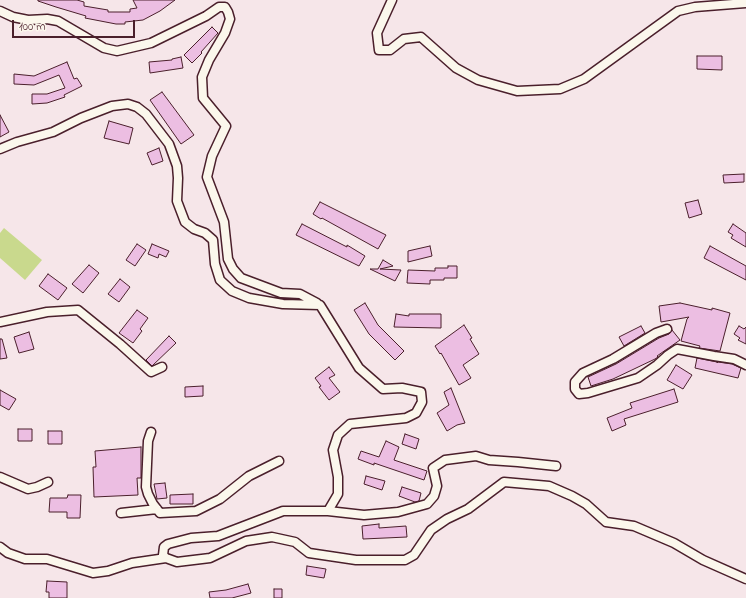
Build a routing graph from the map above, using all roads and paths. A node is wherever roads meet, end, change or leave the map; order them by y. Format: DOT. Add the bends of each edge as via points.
graph roads {
  1 [pos="392,0"];
  2 [pos="746,4"];
  3 [pos="0,11"];
  4 [pos="0,149"];
  5 [pos="320,305"];
  6 [pos="0,322"];
  7 [pos="667,329"];
  8 [pos="746,365"];
  9 [pos="162,367"];
  10 [pos="151,432"];
  11 [pos="280,461"];
  12 [pos="556,466"];
  13 [pos="0,477"];
  14 [pos="48,482"];
  15 [pos="157,509"];
  16 [pos="328,512"];
  17 [pos="121,513"];
  18 [pos="0,547"];
  19 [pos="166,558"];
  20 [pos="746,579"];
  1 -- 2 [label="street" via="377,33 379,50 390,50 404,39 421,37 456,68 478,80 517,91 560,89 584,79 678,11 695,7"];
  3 -- 5 [label="street" via="28,20 58,21 104,48 117,51 151,43 219,7 225,7 230,19 202,77 203,98 226,126 212,156 207,177 224,222 228,259 241,278 281,293 300,294"];
  4 -- 5 [label="street" via="53,132 112,106 128,104 137,107 146,114 169,144 177,166 177,201 185,222 213,240 215,264 220,280 232,291 249,298 283,304"];
  5 -- 16 [label="street" via="359,368 383,389 402,388 421,392 422,402 416,413 406,418 350,424 338,435 333,450 338,494"];
  6 -- 9 [label="street" via="47,312 78,310 151,372"];
  7 -- 8 [label="street" via="583,373 575,382 575,389 580,394 588,393 638,378 677,349 734,358"];
  10 -- 15 [label="street" via="148,441 146,487"];
  11 -- 15 [label="street" via="249,476 220,499 196,511 160,513"];
  12 -- 16 [label="street" via="489,460 476,456 445,460 433,468 437,486 434,496 427,504 398,512 377,514"];
  13 -- 14 [label="street" via="28,489 37,488"];
  15 -- 17 [label="street"];
  16 -- 19 [label="street" via="283,511 218,536 191,538 168,544 164,547 163,555"];
  18 -- 19 [label="street" via="25,559 47,559 92,572"];
  19 -- 20 [label="street" via="177,562 210,558 246,542 272,537 295,542 309,553 356,560 406,560 414,555 431,530 446,519 468,509 504,482 555,488 586,504 606,522 634,526"];
}
